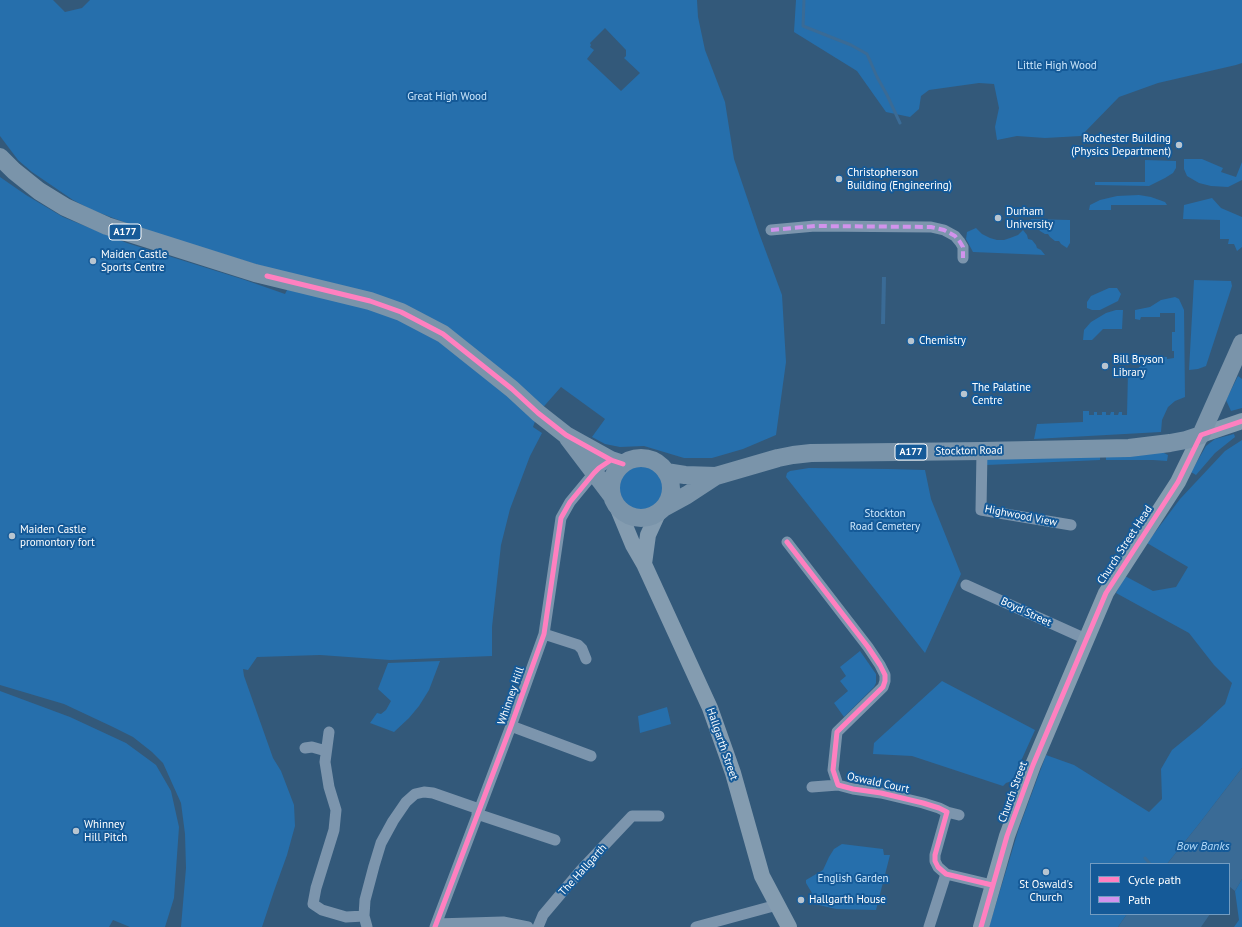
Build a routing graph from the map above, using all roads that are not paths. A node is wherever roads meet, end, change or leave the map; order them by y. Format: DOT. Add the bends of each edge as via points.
graph roads {
  1 [pos="0,157"];
  2 [pos="772,230"];
  3 [pos="963,258"];
  4 [pos="1242,343"];
  5 [pos="1242,422"];
  6 [pos="566,435"];
  7 [pos="1200,435"];
  8 [pos="982,451"];
  9 [pos="617,462"];
  10 [pos="666,472"];
  11 [pos="594,473"];
  12 [pos="716,476"];
  13 [pos="614,500"];
  14 [pos="662,509"];
  15 [pos="1071,525"];
  16 [pos="787,542"];
  17 [pos="644,564"];
  18 [pos="966,584"];
  19 [pos="544,634"];
  20 [pos="1086,639"];
  21 [pos="586,659"];
  22 [pos="1074,668"];
  23 [pos="511,726"];
  24 [pos="329,732"];
  25 [pos="305,748"];
  26 [pos="326,751"];
  27 [pos="591,756"];
  28 [pos="838,785"];
  29 [pos="812,787"];
  30 [pos="478,812"];
  31 [pos="947,812"];
  32 [pos="958,815"];
  33 [pos="659,816"];
  34 [pos="555,840"];
  35 [pos="946,874"];
  36 [pos="992,885"];
  37 [pos="777,906"];
  38 [pos="364,916"];
  39 [pos="435,926"];
  40 [pos="367,927"];
  41 [pos="528,927"];
  42 [pos="538,927"];
  43 [pos="696,927"];
  44 [pos="789,927"];
  45 [pos="929,927"];
  46 [pos="981,927"];
  1 -- 6 [label="main road, A177" via="39,191 65,207 107,226 255,273 370,301 401,312 443,334"];
  2 -- 3 [label="street" via="815,226 932,227 955,236 963,247"];
  4 -- 7 [label="main road"];
  5 -- 7 [label="street"];
  6 -- 9 [label="main road, A177"];
  6 -- 11 [label="main road, A177"];
  7 -- 8 [label="main road, Stockton Road / A177" via="1170,443 1129,448"];
  7 -- 20 [label="street, Church Street Head" via="1178,482 1106,593"];
  8 -- 12 [label="main road, Stockton Road / A177" via="801,454"];
  8 -- 15 [label="street, Highwood View" via="981,510"];
  9 -- 10 [label="main road" via="651,459 660,464"];
  9 -- 11 [label="street, Whinney Hill" via="599,468"];
  9 -- 13 [label="main road" via="611,487"];
  10 -- 12 [label="main road, Stockton Road / A177"];
  10 -- 14 [label="main road" via="671,489"];
  11 -- 13 [label="main road, A177"];
  11 -- 19 [label="street, Whinney Hill" via="570,502 561,518"];
  12 -- 14 [label="main road, Stockton Road"];
  13 -- 14 [label="main road" via="623,512 632,516 651,516"];
  13 -- 17 [label="street, Hallgarth Street"];
  14 -- 17 [label="street" via="648,535"];
  16 -- 28 [label="street, Oswald Court" via="868,647 885,675 883,687 837,732 833,770"];
  17 -- 37 [label="street, Hallgarth Street" via="710,708 733,774 762,876"];
  18 -- 20 [label="street, Boyd Street"];
  19 -- 21 [label="street" via="578,645"];
  19 -- 23 [label="street, Whinney Hill"];
  20 -- 22 [label="street, Church Street Head"];
  22 -- 36 [label="street, Church Street" via="1031,772"];
  23 -- 27 [label="street, Whinney Hill"];
  23 -- 30 [label="street, Whinney Hill"];
  24 -- 26 [label="street"];
  25 -- 26 [label="street"];
  26 -- 38 [label="street" via="329,787 336,810 334,830 313,904 322,910 346,917"];
  28 -- 29 [label="street, Oswald Court"];
  28 -- 31 [label="street, Oswald Court" via="923,803"];
  30 -- 34 [label="street"];
  30 -- 38 [label="street" via="433,793 415,794 406,802 382,843 365,900"];
  30 -- 39 [label="street, Whinney Hill"];
  31 -- 32 [label="street, Oswald Court"];
  31 -- 35 [label="street" via="935,855 935,862"];
  33 -- 42 [label="street, The Hallgarth" via="628,816 543,915"];
  35 -- 36 [label="street"];
  35 -- 45 [label="street"];
  36 -- 46 [label="street, Church Street"];
  37 -- 43 [label="street"];
  37 -- 44 [label="street, Hallgarth Street"];
  38 -- 40 [label="street"];
  39 -- 41 [label="street" via="503,922"];
}
